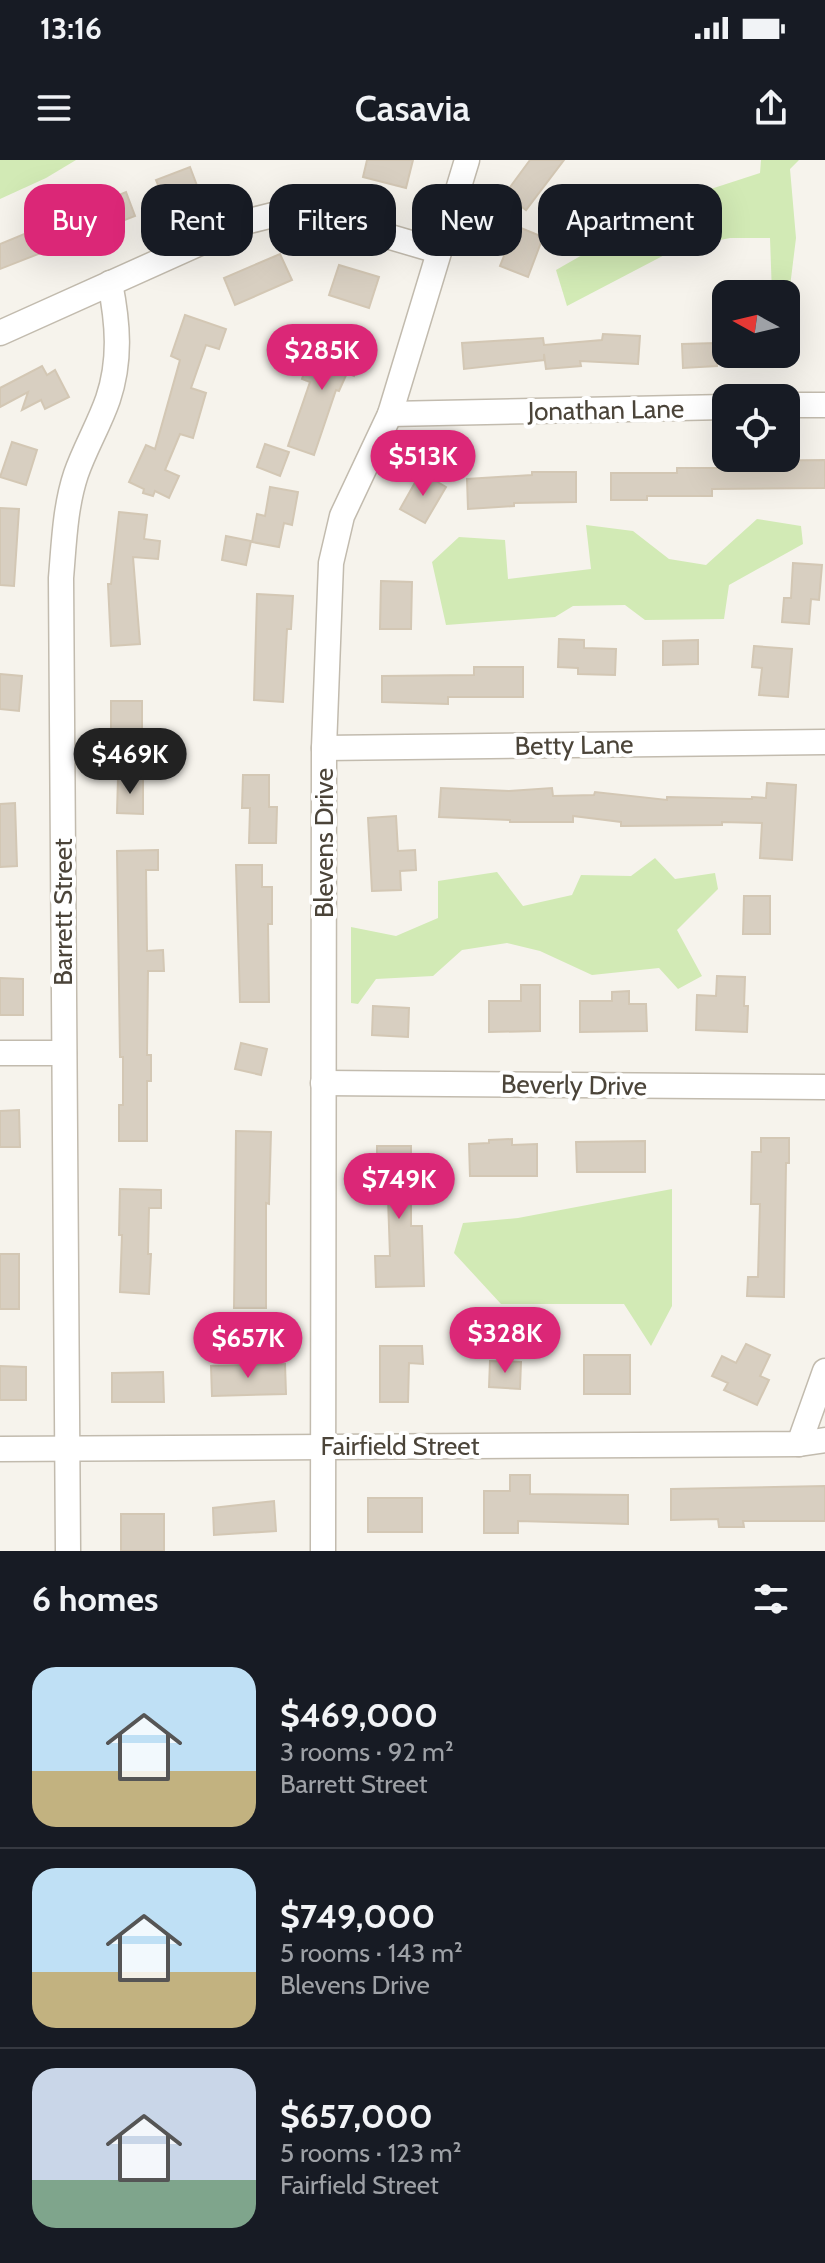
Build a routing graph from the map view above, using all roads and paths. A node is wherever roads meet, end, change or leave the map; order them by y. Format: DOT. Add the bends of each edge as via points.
graph roads {
  1 [pos="467,160"];
  2 [pos="459,184"];
  3 [pos="412,243"];
  4 [pos="437,256"];
  5 [pos="110,283"];
  6 [pos="0,333"];
  7 [pos="800,405"];
  8 [pos="825,405"];
  9 [pos="712,407"];
  10 [pos="390,414"];
  11 [pos="825,742"];
  12 [pos="324,748"];
  13 [pos="0,1053"];
  14 [pos="64,1053"];
  15 [pos="323,1083"];
  16 [pos="825,1087"];
  17 [pos="825,1371"];
  18 [pos="825,1440"];
  19 [pos="799,1444"];
  20 [pos="322,1447"];
  21 [pos="0,1449"];
  22 [pos="67,1449"];
  23 [pos="68,1551"];
  24 [pos="323,1551"];
  1 -- 2 [label="street, Blevens Drive"];
  3 -- 5 [label="street" via="322,217 285,212 249,221"];
  4 -- 10 [label="street, Blevens Drive"];
  5 -- 6 [label="street"];
  5 -- 14 [label="street, Barrett Street" via="117,318 115,374 76,474 61,578"];
  7 -- 8 [label="street"];
  9 -- 10 [label="street, Jonathan Lane"];
  10 -- 12 [label="street, Blevens Drive" via="342,516 334,545"];
  11 -- 12 [label="street, Betty Lane"];
  12 -- 15 [label="street, Blevens Drive"];
  13 -- 14 [label="street"];
  14 -- 22 [label="street, Barrett Street"];
  15 -- 16 [label="street, Beverly Drive"];
  15 -- 20 [label="street, Blevens Drive"];
  17 -- 19 [label="street"];
  18 -- 19 [label="street, Fairfield Street"];
  19 -- 20 [label="street, Fairfield Street"];
  20 -- 22 [label="street, Fairfield Street"];
  20 -- 24 [label="street, Blevens Drive"];
  21 -- 22 [label="street, Fairfield Street"];
  22 -- 23 [label="street, Barrett Street"];
}
